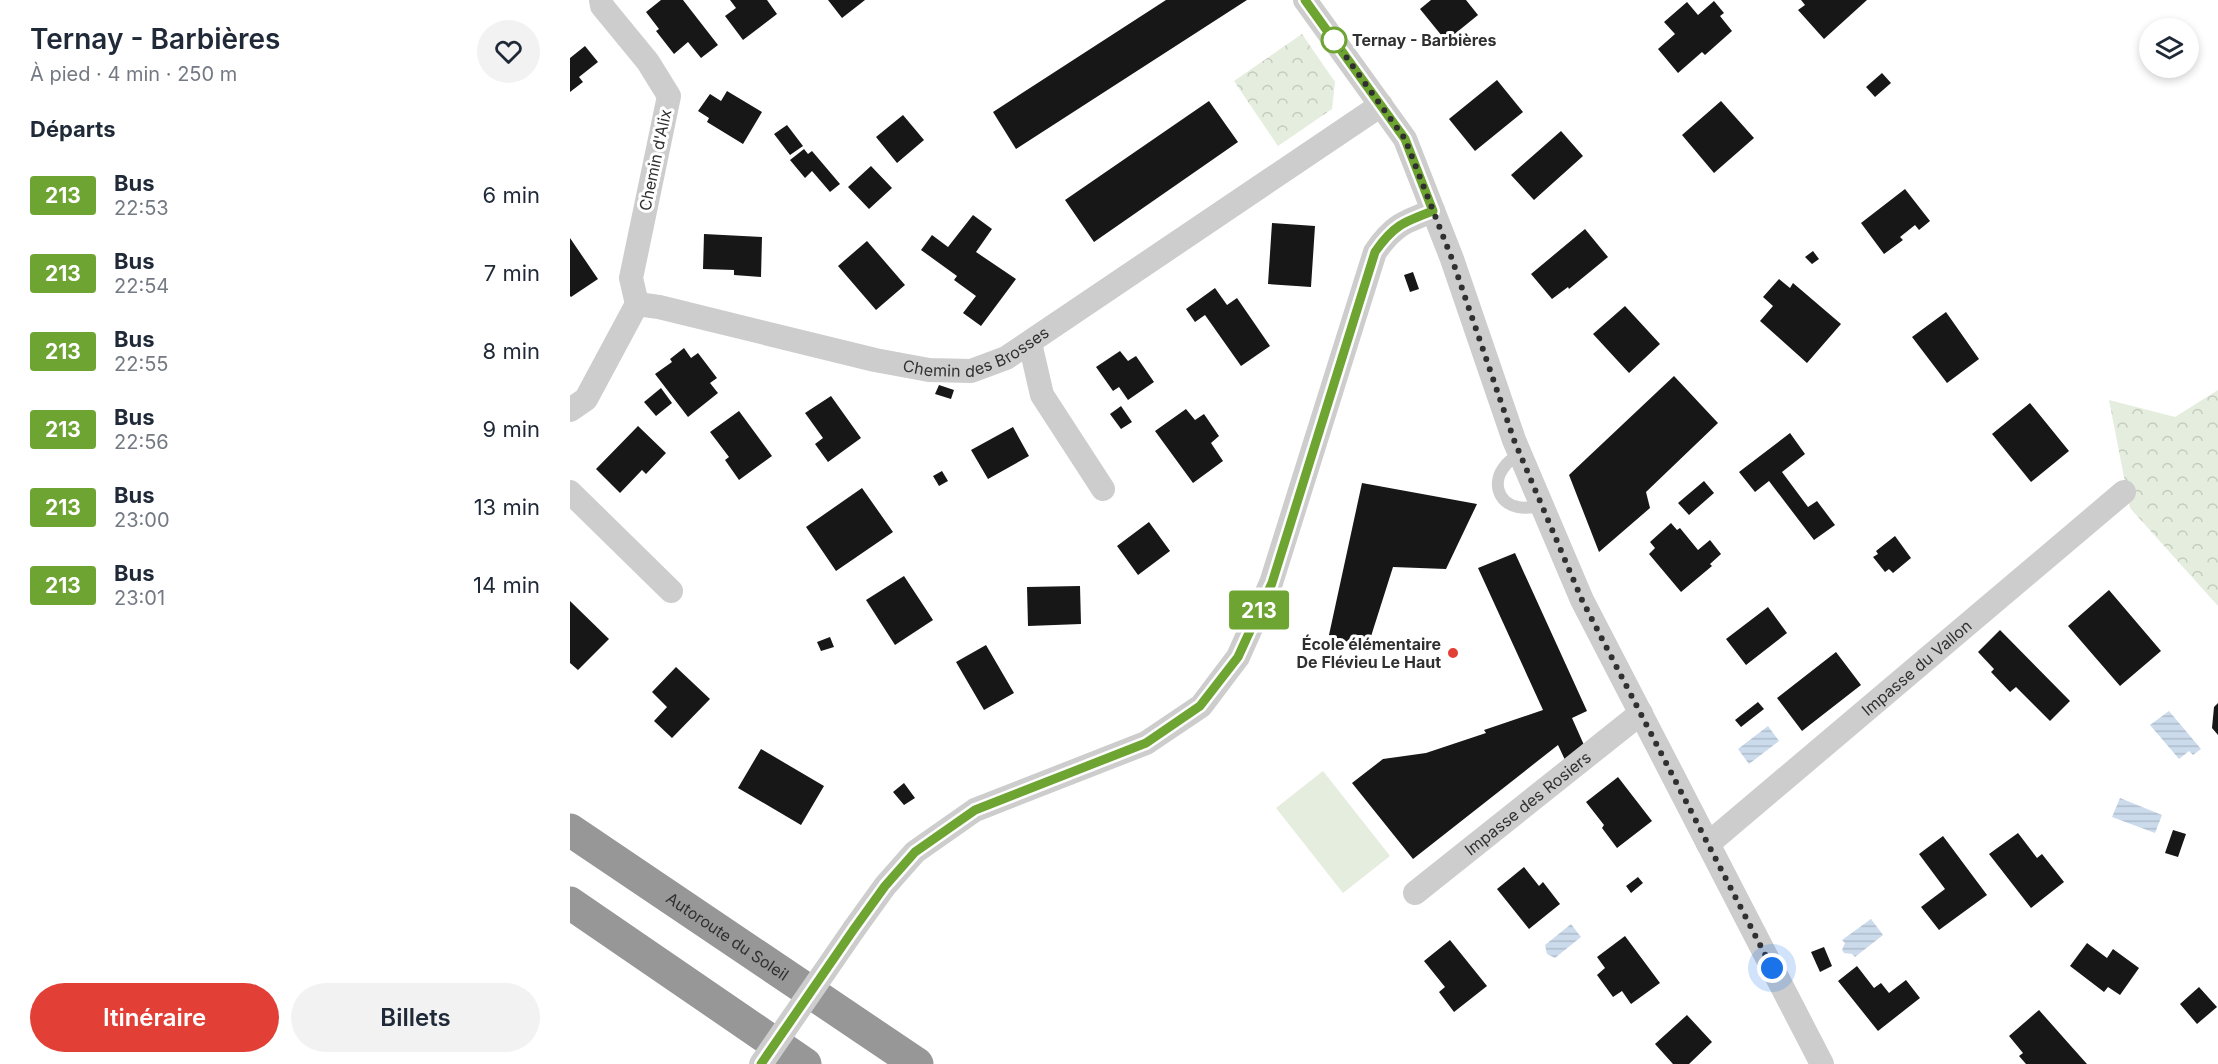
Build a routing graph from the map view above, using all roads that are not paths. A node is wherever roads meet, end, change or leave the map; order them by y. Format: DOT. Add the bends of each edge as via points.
graph roads {
  1 [pos="601,0"];
  2 [pos="1305,0"];
  3 [pos="1381,105"];
  4 [pos="1433,211"];
  5 [pos="637,304"];
  6 [pos="1030,343"];
  7 [pos="570,410"];
  8 [pos="1520,454"];
  9 [pos="1103,489"];
  10 [pos="570,492"];
  11 [pos="2124,492"];
  12 [pos="1542,505"];
  13 [pos="671,591"];
  14 [pos="1641,713"];
  15 [pos="570,830"];
  16 [pos="1708,844"];
  17 [pos="1414,893"];
  18 [pos="570,903"];
  19 [pos="761,1064"];
  20 [pos="805,1064"];
  21 [pos="917,1064"];
  22 [pos="1822,1064"];
  1 -- 5 [label="street, Chemin d'Alix" via="669,96 631,278"];
  2 -- 3 [label="street"];
  3 -- 4 [label="street" via="1405,139"];
  3 -- 6 [label="street, Chemin des Brosses"];
  4 -- 8 [label="street"];
  4 -- 19 [label="street, bridge" via="1405,221 1387,235 1375,252 1272,583 1238,657 1200,706 1146,743 975,810 915,852 885,886"];
  5 -- 6 [label="street, Chemin des Brosses" via="929,370 971,371 1006,358"];
  5 -- 7 [label="street" via="586,399"];
  6 -- 9 [label="street" via="1042,395"];
  8 -- 12 [label="street"];
  8 -- 12 [label="lane" via="1505,465 1498,479 1498,491 1504,501 1515,507"];
  10 -- 13 [label="street"];
  11 -- 16 [label="street, Impasse du Vallon"];
  12 -- 14 [label="street" via="1582,600"];
  14 -- 16 [label="street"];
  14 -- 17 [label="street, Impasse des Rosiers"];
  15 -- 21 [label="highway, Autoroute du Soleil"];
  16 -- 22 [label="street"];
  18 -- 20 [label="highway"];
}
